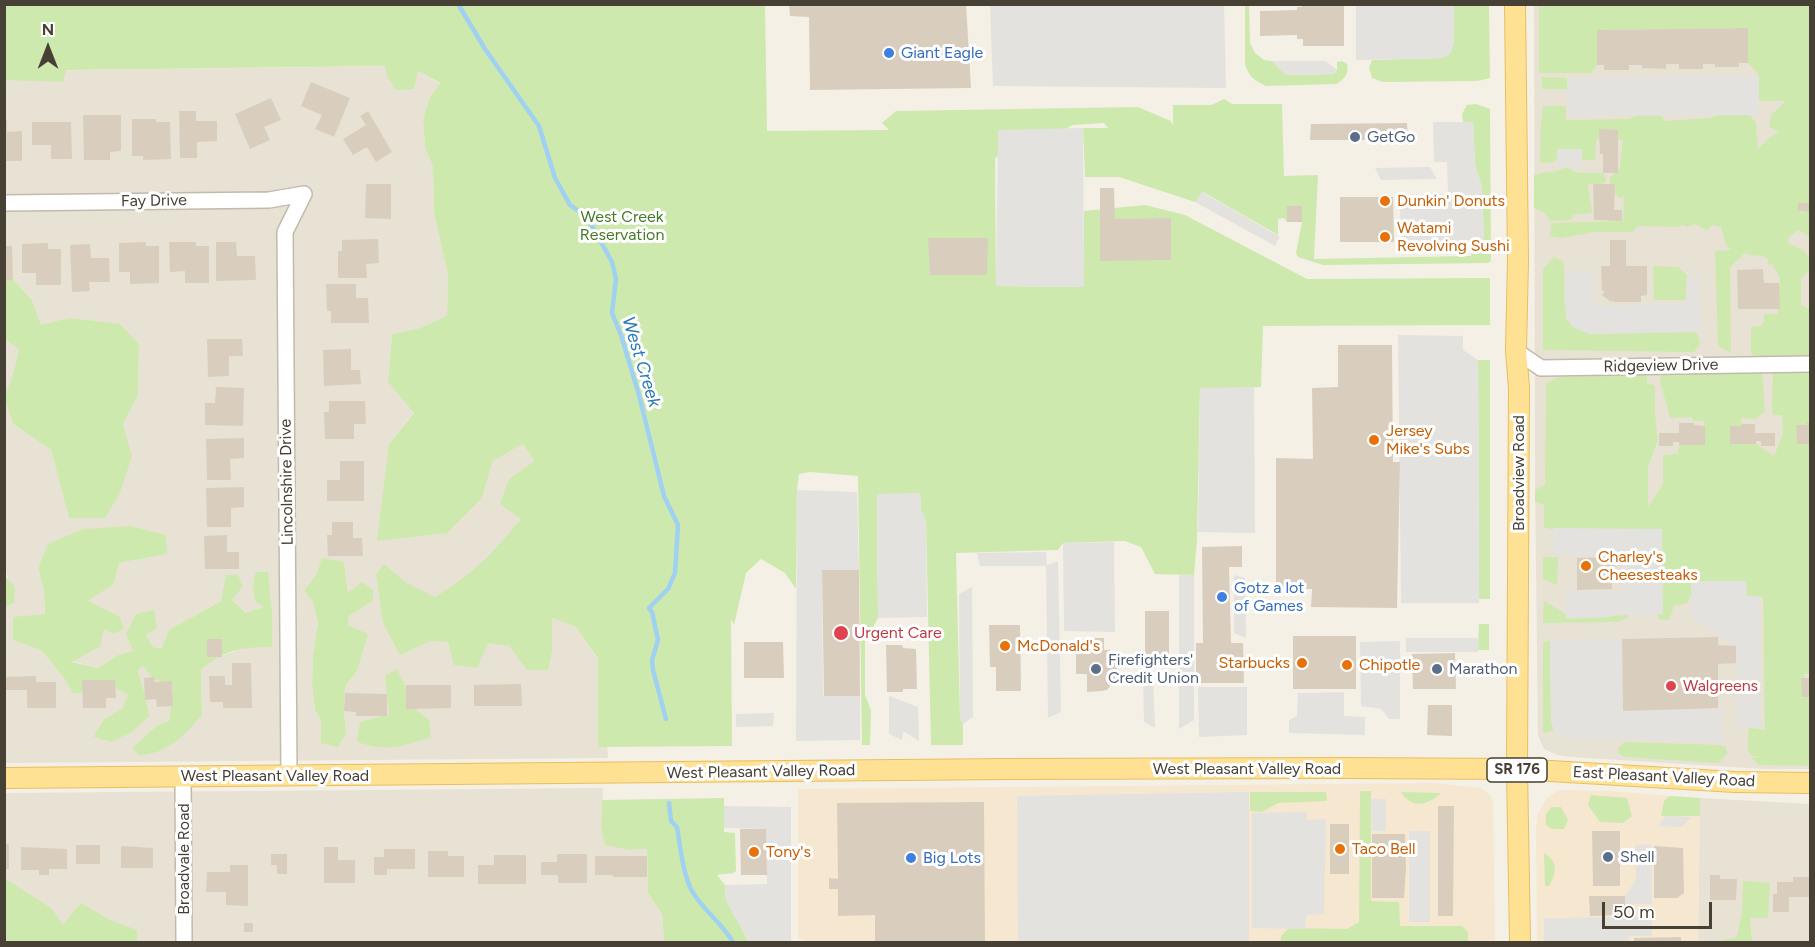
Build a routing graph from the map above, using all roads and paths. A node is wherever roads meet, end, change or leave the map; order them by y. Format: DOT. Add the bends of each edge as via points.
graph roads {
  1 [pos="1515,4"];
  2 [pos="304,194"];
  3 [pos="4,203"];
  4 [pos="1516,351"];
  5 [pos="1810,364"];
  6 [pos="1517,770"];
  7 [pos="183,776"];
  8 [pos="290,776"];
  9 [pos="4,778"];
  10 [pos="1810,783"];
  11 [pos="184,942"];
  12 [pos="1520,942"];
  1 -- 4 [label="main road, Broadview Road / SR 176"];
  2 -- 3 [label="street, Fay Drive" via="269,200"];
  2 -- 8 [label="street, Lincolnshire Drive" via="285,232"];
  4 -- 5 [label="street, Ridgeview Drive" via="1540,368"];
  4 -- 6 [label="main road, Broadview Road / SR 176"];
  6 -- 8 [label="main road, West Pleasant Valley Road" via="1055,769"];
  6 -- 10 [label="main road, East Pleasant Valley Road"];
  6 -- 12 [label="main road, Broadview Road / SR 176"];
  7 -- 8 [label="main road, West Pleasant Valley Road"];
  7 -- 9 [label="main road, West Pleasant Valley Road"];
  7 -- 11 [label="street, Broadvale Road"];
}
